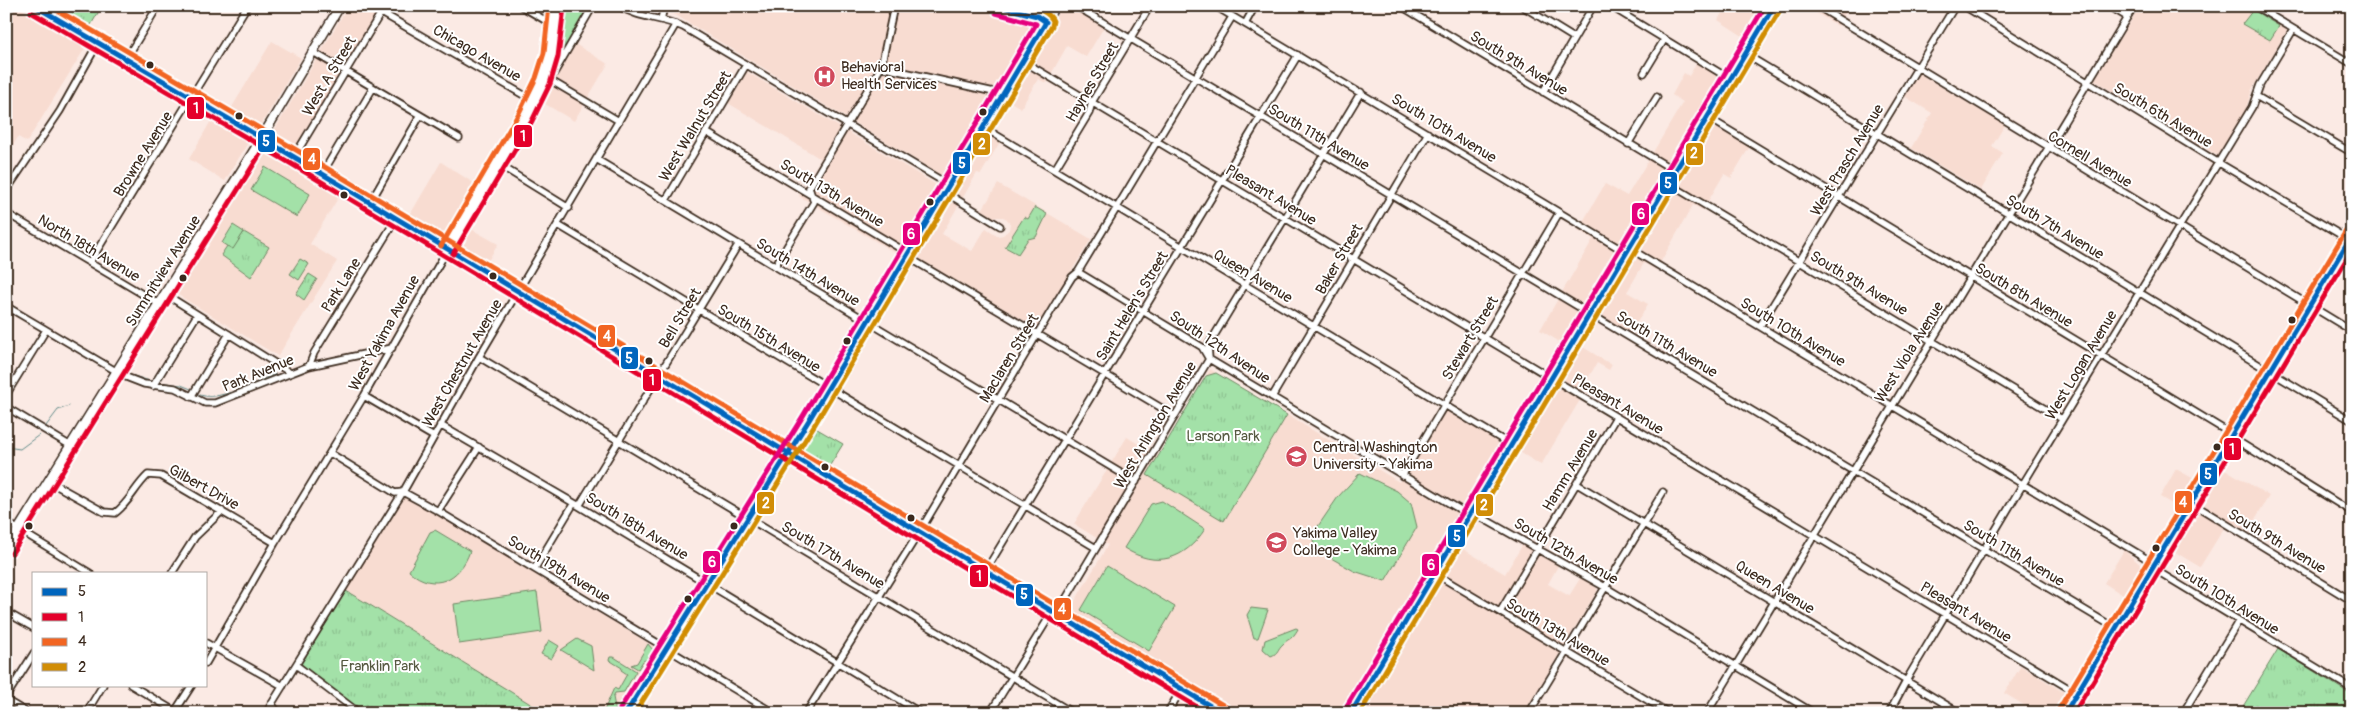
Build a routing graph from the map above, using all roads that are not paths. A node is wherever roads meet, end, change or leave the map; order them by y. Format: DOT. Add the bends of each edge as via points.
graph roads {
  1 [pos="34,6"];
  2 [pos="158,6"];
  3 [pos="247,6"];
  4 [pos="340,6"];
  5 [pos="385,6"];
  6 [pos="521,6"];
  7 [pos="557,6"];
  8 [pos="593,6"];
  9 [pos="619,6"];
  10 [pos="664,6"];
  11 [pos="894,6"];
  12 [pos="998,6"];
  13 [pos="1055,6"];
  14 [pos="1076,6"];
  15 [pos="1150,6"];
  16 [pos="1216,6"];
  17 [pos="1255,6"];
  18 [pos="1401,6"];
  19 [pos="1522,6"];
  20 [pos="1594,6"];
  21 [pos="1610,6"];
  22 [pos="1774,6"];
  23 [pos="1817,6"];
  24 [pos="1955,6"];
  25 [pos="1964,6"];
  26 [pos="2109,6"];
  27 [pos="2134,6"];
  28 [pos="2255,6"];
  29 [pos="1006,7"];
  30 [pos="382,13"];
  31 [pos="1232,17"];
  32 [pos="2127,17"];
  33 [pos="661,20"];
  34 [pos="1046,22"];
  35 [pos="676,24"];
  36 [pos="1245,24"];
  37 [pos="555,26"];
  38 [pos="2293,30"];
  39 [pos="1574,38"];
  40 [pos="1131,39"];
  41 [pos="1664,40"];
  42 [pos="98,43"];
  43 [pos="313,52"];
  44 [pos="1746,54"];
  45 [pos="1298,55"];
  46 [pos="126,59"];
  47 [pos="1023,61"];
  48 [pos="2352,64"];
  49 [pos="746,65"];
  50 [pos="881,67"];
  51 [pos="1918,68"];
  52 [pos="347,72"];
  53 [pos="1644,73"];
  54 [pos="1195,78"];
  55 [pos="1730,79"];
  56 [pos="547,81"];
  57 [pos="2088,83"];
  58 [pos="373,88"];
  59 [pos="1361,92"];
  60 [pos="1543,92"];
  61 [pos="1002,94"];
  62 [pos="2256,96"];
  63 [pos="1656,97"];
  64 [pos="192,98"];
  65 [pos="534,101"];
  66 [pos="1092,102"];
  67 [pos="420,116"];
  68 [pos="1260,117"];
  69 [pos="1707,117"];
  70 [pos="619,121"];
  71 [pos="848,125"];
  72 [pos="983,127"];
  73 [pos="706,132"];
  74 [pos="1428,133"];
  75 [pos="1877,133"];
  76 [pos="459,138"];
  77 [pos="261,139"];
  78 [pos="1157,142"];
  79 [pos="1628,144"];
  80 [pos="2048,149"];
  81 [pos="2352,153"];
  82 [pos="1323,154"];
  83 [pos="294,157"];
  84 [pos="596,159"];
  85 [pos="2219,163"];
  86 [pos="498,164"];
  87 [pos="1055,170"];
  88 [pos="1675,171"];
  89 [pos="322,174"];
  90 [pos="1222,180"];
  91 [pos="1668,183"];
  92 [pos="948,185"];
  93 [pos="6,191"];
  94 [pos="1392,195"];
  95 [pos="814,196"];
  96 [pos="1839,197"];
  97 [pos="666,200"];
  98 [pos="370,203"];
  99 [pos="569,208"];
  100 [pos="1118,208"];
  101 [pos="1559,212"];
  102 [pos="6,213"];
  103 [pos="2009,213"];
  104 [pos="1285,217"];
  105 [pos="396,219"];
  106 [pos="558,225"];
  107 [pos="1000,226"];
  108 [pos="2179,227"];
  109 [pos="2351,239"];
  110 [pos="738,245"];
  111 [pos="1182,248"];
  112 [pos="1629,248"];
  113 [pos="447,250"];
  114 [pos="908,254"];
  115 [pos="1354,260"];
  116 [pos="90,262"];
  117 [pos="1800,262"];
  118 [pos="775,266"];
  119 [pos="1078,272"];
  120 [pos="1523,274"];
  121 [pos="1970,277"];
  122 [pos="1244,285"];
  123 [pos="518,291"];
  124 [pos="2140,293"];
  125 [pos="165,294"];
  126 [pos="159,304"];
  127 [pos="6,306"];
  128 [pos="2310,306"];
  129 [pos="699,310"];
  130 [pos="1143,312"];
  131 [pos="1590,313"];
  132 [pos="197,315"];
  133 [pos="867,322"];
  134 [pos="1314,326"];
  135 [pos="1760,326"];
  136 [pos="46,330"];
  137 [pos="2352,331"];
  138 [pos="229,334"];
  139 [pos="1038,334"];
  140 [pos="1485,338"];
  141 [pos="1932,341"];
  142 [pos="392,348"];
  143 [pos="2100,356"];
  144 [pos="479,357"];
  145 [pos="1209,359"];
  146 [pos="309,366"];
  147 [pos="116,372"];
  148 [pos="289,372"];
  149 [pos="2270,372"];
  150 [pos="659,375"];
  151 [pos="1105,375"];
  152 [pos="1552,378"];
  153 [pos="155,383"];
  154 [pos="828,388"];
  155 [pos="6,395"];
  156 [pos="191,396"];
  157 [pos="364,396"];
  158 [pos="1272,397"];
  159 [pos="999,400"];
  160 [pos="1445,405"];
  161 [pos="1891,405"];
  162 [pos="6,407"];
  163 [pos="1175,416"];
  164 [pos="1616,417"];
  165 [pos="2062,419"];
  166 [pos="2352,421"];
  167 [pos="440,425"];
  168 [pos="2231,437"];
  169 [pos="434,438"];
  170 [pos="1065,440"];
  171 [pos="619,442"];
  172 [pos="1511,444"];
  173 [pos="71,446"];
  174 [pos="479,448"];
  175 [pos="788,452"];
  176 [pos="330,453"];
  177 [pos="959,466"];
  178 [pos="1853,470"];
  179 [pos="1402,476"];
  180 [pos="50,482"];
  181 [pos="1136,482"];
  182 [pos="1577,484"];
  183 [pos="2023,484"];
  184 [pos="403,492"];
  185 [pos="1663,492"];
  186 [pos="2190,502"];
  187 [pos="577,505"];
  188 [pos="1026,506"];
  189 [pos="222,510"];
  190 [pos="438,511"];
  191 [pos="2352,512"];
  192 [pos="1469,515"];
  193 [pos="747,519"];
  194 [pos="6,522"];
  195 [pos="1645,524"];
  196 [pos="18,529"];
  197 [pos="920,531"];
  198 [pos="1814,536"];
  199 [pos="275,543"];
  200 [pos="1096,548"];
  201 [pos="1537,548"];
  202 [pos="6,549"];
  203 [pos="1984,549"];
  204 [pos="2153,565"];
  205 [pos="535,568"];
  206 [pos="986,570"];
  207 [pos="86,572"];
  208 [pos="173,572"];
  209 [pos="1434,573"];
  210 [pos="707,583"];
  211 [pos="1606,587"];
  212 [pos="879,597"];
  213 [pos="1775,601"];
  214 [pos="2352,601"];
  215 [pos="1053,610"];
  216 [pos="6,612"];
  217 [pos="1500,612"];
  218 [pos="1945,614"];
  219 [pos="2238,622"];
  220 [pos="32,627"];
  221 [pos="2115,628"];
  222 [pos="208,644"];
  223 [pos="215,648"];
  224 [pos="665,649"];
  225 [pos="1566,652"];
  226 [pos="32,656"];
  227 [pos="208,660"];
  228 [pos="838,662"];
  229 [pos="296,665"];
  230 [pos="1736,666"];
  231 [pos="1012,676"];
  232 [pos="1908,680"];
  233 [pos="102,686"];
  234 [pos="133,686"];
  235 [pos="191,686"];
  236 [pos="282,686"];
  237 [pos="1182,689"];
  238 [pos="2352,690"];
  239 [pos="6,699"];
  240 [pos="2071,703"];
  241 [pos="271,704"];
  242 [pos="176,712"];
  243 [pos="28,713"];
  244 [pos="86,713"];
  245 [pos="266,713"];
  246 [pos="280,713"];
  247 [pos="360,713"];
  248 [pos="626,713"];
  249 [pos="774,713"];
  250 [pos="806,713"];
  251 [pos="921,713"];
  252 [pos="990,713"];
  253 [pos="1073,713"];
  254 [pos="1167,713"];
  255 [pos="1222,713"];
  256 [pos="1351,713"];
  257 [pos="1529,713"];
  258 [pos="1669,713"];
  259 [pos="1707,713"];
  260 [pos="1814,713"];
  261 [pos="1889,713"];
  262 [pos="1960,713"];
  263 [pos="2065,713"];
  264 [pos="2088,713"];
  265 [pos="2183,713"];
  1 -- 42 [label="main road"];
  2 -- 46 [label="street"];
  3 -- 64 [label="street, Browne Avenue"];
  4 -- 43 [label="main road, Summitview Avenue"];
  5 -- 30 [label="street, West A Street"];
  6 -- 37 [label="street"];
  7 -- 37 [label="main road, West Yakima Avenue"];
  8 -- 56 [label="street"];
  9 -- 33 [label="street" via="633,15"];
  10 -- 33 [label="street"];
  11 -- 50 [label="street"];
  12 -- 29 [label="street"];
  13 -- 34 [label="main road"];
  14 -- 40 [label="street, South 11th Avenue"];
  15 -- 40 [label="street, Haynes Street"];
  16 -- 31 [label="street, South 10th Avenue"];
  17 -- 36 [label="street"];
  18 -- 60 [label="street, South 9th Avenue"];
  19 -- 39 [label="street"];
  20 -- 39 [label="street"];
  21 -- 41 [label="street"];
  22 -- 44 [label="main road"];
  23 -- 51 [label="street, Cornell Avenue"];
  24 -- 51 [label="street, West Prasch Avenue"];
  25 -- 57 [label="street, South 6th Avenue"];
  26 -- 32 [label="street"];
  27 -- 32 [label="street, West Viola Avenue"];
  28 -- 38 [label="street"];
  29 -- 34 [label="street"];
  30 -- 52 [label="street, West A Street"];
  30 -- 65 [label="street, Chicago Avenue"];
  31 -- 36 [label="street, South 10th Avenue"];
  31 -- 54 [label="street, Maclaren Street"];
  32 -- 57 [label="street, West Viola Avenue"];
  33 -- 35 [label="street"];
  34 -- 47 [label="main road"];
  35 -- 49 [label="street"];
  35 -- 70 [label="street, West Chestnut Avenue"];
  36 -- 45 [label="street, South 10th Avenue"];
  37 -- 56 [label="main road, West Yakima Avenue"];
  38 -- 48 [label="street"];
  38 -- 62 [label="street, West Logan Avenue"];
  39 -- 60 [label="street"];
  40 -- 54 [label="street, South 11th Avenue"];
  40 -- 66 [label="street, Haynes Street"];
  41 -- 53 [label="street"];
  41 -- 55 [label="street"];
  42 -- 46 [label="main road"];
  42 -- 93 [label="street" via="60,112"];
  43 -- 52 [label="street"];
  43 -- 77 [label="main road, Summitview Avenue"];
  44 -- 55 [label="main road"];
  44 -- 75 [label="street, South 7th Avenue"];
  45 -- 59 [label="street, South 10th Avenue"];
  45 -- 68 [label="street, Saint Helen's Street"];
  46 -- 64 [label="main road"];
  47 -- 61 [label="main road"];
  47 -- 66 [label="street, Pleasant Avenue"];
  49 -- 71 [label="street"];
  49 -- 73 [label="street, West Walnut Street"];
  50 -- 61 [label="street"];
  50 -- 71 [label="street"];
  51 -- 75 [label="street, West Prasch Avenue"];
  51 -- 80 [label="street, Cornell Avenue"];
  52 -- 58 [label="street"];
  52 -- 83 [label="street, West A Street"];
  54 -- 68 [label="street, South 11th Avenue"];
  54 -- 78 [label="street, Maclaren Street"];
  55 -- 69 [label="main road"];
  56 -- 65 [label="main road, West Yakima Avenue"];
  56 -- 70 [label="street"];
  57 -- 80 [label="street, West Viola Avenue"];
  57 -- 85 [label="street, South 6th Avenue"];
  58 -- 67 [label="street"];
  58 -- 89 [label="street"];
  59 -- 74 [label="street, South 10th Avenue"];
  59 -- 82 [label="street, West Arlington Avenue"];
  60 -- 79 [label="street, South 9th Avenue"];
  61 -- 72 [label="main road"];
  62 -- 81 [label="street"];
  62 -- 85 [label="street, West Logan Avenue"];
  63 -- 79 [label="street"];
  64 -- 77 [label="main road"];
  64 -- 116 [label="street, Browne Avenue"];
  65 -- 86 [label="main road, West Yakima Avenue"];
  66 -- 78 [label="street, Pleasant Avenue"];
  66 -- 87 [label="street, Haynes Street" via="1090,113"];
  67 -- 76 [label="street"];
  67 -- 98 [label="street"];
  68 -- 82 [label="street, South 11th Avenue"];
  68 -- 90 [label="street, Saint Helen's Street"];
  69 -- 88 [label="main road"];
  69 -- 96 [label="street, South 8th Avenue"];
  70 -- 84 [label="street, West Chestnut Avenue"];
  71 -- 92 [label="street"];
  71 -- 95 [label="street" via="809,188"];
  72 -- 87 [label="street, Queen Avenue"];
  72 -- 92 [label="main road"];
  73 -- 95 [label="street, South 13th Avenue"];
  73 -- 97 [label="street, West Walnut Street"];
  74 -- 94 [label="street, Baker Street"];
  74 -- 101 [label="street, South 10th Avenue"];
  75 -- 96 [label="street, West Prasch Avenue"];
  75 -- 103 [label="street, South 7th Avenue"];
  77 -- 83 [label="main road"];
  77 -- 125 [label="main road, Summitview Avenue"];
  78 -- 90 [label="street, Pleasant Avenue"];
  78 -- 100 [label="street, Maclaren Street"];
  79 -- 88 [label="street, South 9th Avenue"];
  80 -- 103 [label="street, West Viola Avenue"];
  80 -- 108 [label="street, Cornell Avenue"];
  82 -- 94 [label="street, South 11th Avenue"];
  82 -- 104 [label="street, West Arlington Avenue"];
  83 -- 89 [label="main road"];
  84 -- 97 [label="street, South 14th Avenue"];
  84 -- 99 [label="street, West Chestnut Avenue"];
  85 -- 108 [label="street, West Logan Avenue"];
  85 -- 109 [label="street, South 6th Avenue"];
  86 -- 99 [label="street"];
  86 -- 113 [label="main road, West Yakima Avenue"];
  87 -- 100 [label="street, Queen Avenue"];
  88 -- 91 [label="main road"];
  89 -- 98 [label="main road"];
  90 -- 104 [label="street, Pleasant Avenue"];
  90 -- 111 [label="street, Saint Helen's Street"];
  91 -- 112 [label="main road"];
  91 -- 117 [label="street, South 9th Avenue"];
  92 -- 107 [label="street" via="948,194"];
  92 -- 114 [label="main road"];
  94 -- 115 [label="street, Baker Street"];
  94 -- 120 [label="street, South 11th Avenue"];
  95 -- 114 [label="street, South 13th Avenue"];
  95 -- 118 [label="street" via="814,202"];
  96 -- 117 [label="street, West Prasch Avenue"];
  96 -- 121 [label="street, South 8th Avenue"];
  97 -- 110 [label="street, South 14th Avenue"];
  98 -- 105 [label="main road"];
  99 -- 106 [label="street, West Chestnut Avenue"];
  100 -- 111 [label="street, Queen Avenue"];
  100 -- 119 [label="street, Maclaren Street"];
  101 -- 112 [label="street, South 10th Avenue" via="1617,247"];
  101 -- 120 [label="street, Stewart Street"];
  102 -- 116 [label="street, North 18th Avenue"];
  103 -- 121 [label="street, West Viola Avenue"];
  103 -- 124 [label="street, South 7th Avenue"];
  104 -- 115 [label="street, Pleasant Avenue"];
  104 -- 122 [label="street, West Arlington Avenue"];
  105 -- 113 [label="main road"];
  105 -- 146 [label="street, Park Lane"];
  106 -- 123 [label="street, West Chestnut Avenue"];
  106 -- 129 [label="street, South 15th Avenue"];
  108 -- 124 [label="street, West Logan Avenue"];
  108 -- 128 [label="street, Cornell Avenue"];
  109 -- 128 [label="street"];
  110 -- 118 [label="street, South 14th Avenue"];
  110 -- 129 [label="street, Bell Street"];
  111 -- 122 [label="street, Queen Avenue"];
  111 -- 130 [label="street, Saint Helen's Street"];
  112 -- 131 [label="main road"];
  112 -- 135 [label="street, South 10th Avenue"];
  113 -- 123 [label="main road"];
  113 -- 142 [label="street, West Yakima Avenue"];
  114 -- 133 [label="main road"];
  114 -- 139 [label="street, South 13th Avenue"];
  115 -- 134 [label="street, Baker Street"];
  115 -- 140 [label="street, Pleasant Avenue"];
  116 -- 126 [label="street, North 18th Avenue"];
  117 -- 135 [label="street, West Prasch Avenue"];
  117 -- 141 [label="street, South 9th Avenue"];
  118 -- 133 [label="street, South 14th Avenue"];
  119 -- 130 [label="street, South 12th Avenue"];
  119 -- 139 [label="street, Maclaren Street"];
  120 -- 131 [label="street, South 11th Avenue"];
  120 -- 140 [label="street, Stewart Street"];
  121 -- 141 [label="street, West Viola Avenue"];
  121 -- 143 [label="street, South 8th Avenue"];
  122 -- 134 [label="street, Queen Avenue"];
  122 -- 145 [label="street, West Arlington Avenue" via="1208,346"];
  123 -- 144 [label="street, West Chestnut Avenue"];
  123 -- 150 [label="main road"];
  124 -- 143 [label="street, West Logan Avenue"];
  124 -- 149 [label="street, South 7th Avenue"];
  125 -- 126 [label="main road, Summitview Avenue"];
  125 -- 132 [label="street"];
  126 -- 147 [label="main road, Summitview Avenue"];
  127 -- 136 [label="street, Park Avenue"];
  128 -- 137 [label="street, Cornell Avenue"];
  128 -- 149 [label="street"];
  129 -- 150 [label="street, Bell Street"];
  129 -- 154 [label="street, South 15th Avenue"];
  130 -- 145 [label="street, South 12th Avenue" via="1202,347"];
  130 -- 151 [label="street, Saint Helen's Street"];
  131 -- 152 [label="main road"];
  131 -- 178 [label="street, South 11th Avenue"];
  132 -- 138 [label="street"];
  132 -- 153 [label="street"];
  133 -- 154 [label="main road"];
  133 -- 159 [label="street, South 14th Avenue"];
  134 -- 158 [label="street, Baker Street"];
  134 -- 160 [label="street, Queen Avenue"];
  135 -- 161 [label="street, South 10th Avenue"];
  136 -- 147 [label="street, Park Avenue"];
  136 -- 155 [label="street"];
  138 -- 148 [label="street"];
  138 -- 156 [label="street"];
  139 -- 151 [label="street, South 13th Avenue"];
  139 -- 159 [label="street, Maclaren Street"];
  140 -- 152 [label="street, Pleasant Avenue"];
  140 -- 160 [label="street, Stewart Street"];
  141 -- 161 [label="street, West Viola Avenue"];
  141 -- 165 [label="street, South 9th Avenue"];
  142 -- 146 [label="street, Park Avenue"];
  142 -- 157 [label="street, West Yakima Avenue"];
  143 -- 165 [label="street, West Logan Avenue"];
  143 -- 168 [label="street, South 8th Avenue"];
  144 -- 167 [label="street, West Chestnut Avenue"];
  144 -- 171 [label="street, South 17th Avenue"];
  145 -- 158 [label="street, South 12th Avenue"];
  145 -- 163 [label="street, West Arlington Avenue"];
  146 -- 148 [label="street, Park Avenue"];
  147 -- 153 [label="street, Park Avenue" via="134,381"];
  147 -- 173 [label="main road, Summitview Avenue"];
  148 -- 156 [label="street, Park Avenue" via="215,403 205,403"];
  149 -- 166 [label="street, South 7th Avenue"];
  149 -- 168 [label="street"];
  150 -- 171 [label="street, Bell Street"];
  150 -- 175 [label="main road"];
  151 -- 163 [label="street, South 13th Avenue"];
  151 -- 170 [label="street, Saint Helen's Street"];
  152 -- 164 [label="street, Pleasant Avenue"];
  152 -- 172 [label="main road"];
  153 -- 156 [label="street, Park Avenue"];
  154 -- 175 [label="main road"];
  154 -- 177 [label="street, South 15th Avenue"];
  157 -- 169 [label="street"];
  157 -- 176 [label="street, West Yakima Avenue"];
  158 -- 179 [label="street, South 12th Avenue"];
  159 -- 170 [label="street, South 14th Avenue"];
  159 -- 177 [label="street, Maclaren Street"];
  160 -- 172 [label="street, Queen Avenue"];
  160 -- 179 [label="street, Stewart Street"];
  161 -- 178 [label="street, West Viola Avenue"];
  161 -- 183 [label="street, South 10th Avenue"];
  162 -- 173 [label="street"];
  163 -- 181 [label="street, West Arlington Avenue"];
  164 -- 182 [label="street, Hamm Avenue"];
  164 -- 198 [label="street, Pleasant Avenue"];
  165 -- 183 [label="street, West Logan Avenue"];
  167 -- 169 [label="street, West Chestnut Avenue"];
  167 -- 174 [label="street, South 18th Avenue"];
  168 -- 186 [label="street"];
  168 -- 191 [label="street, South 8th Avenue"];
  169 -- 184 [label="street, West Chestnut Avenue"];
  170 -- 181 [label="street, South 14th Avenue"];
  170 -- 188 [label="street, Saint Helen's Street"];
  171 -- 187 [label="street, Bell Street"];
  171 -- 193 [label="street, South 17th Avenue"];
  172 -- 192 [label="main road"];
  173 -- 180 [label="main road, Summitview Avenue"];
  174 -- 187 [label="street, South 18th Avenue"];
  174 -- 190 [label="street"];
  175 -- 193 [label="main road"];
  175 -- 197 [label="main road"];
  176 -- 184 [label="street, South 19th Avenue" via="395,492"];
  176 -- 199 [label="street, West Yakima Avenue"];
  177 -- 188 [label="street, South 15th Avenue"];
  177 -- 197 [label="street, Maclaren Street"];
  178 -- 198 [label="street, West Viola Avenue"];
  178 -- 203 [label="street, South 11th Avenue"];
  179 -- 192 [label="street, South 12th Avenue"];
  180 -- 189 [label="street, Gilbert Drive" via="104,512 115,513 125,506 148,475 162,476"];
  180 -- 196 [label="main road, Summitview Avenue"];
  181 -- 200 [label="street, West Arlington Avenue"];
  182 -- 195 [label="street, Queen Avenue"];
  182 -- 201 [label="street, Hamm Avenue"];
  183 -- 203 [label="street, West Logan Avenue"];
  183 -- 204 [label="street, South 10th Avenue"];
  184 -- 190 [label="street, South 19th Avenue"];
  184 -- 229 [label="street, West Chestnut Avenue"];
  185 -- 195 [label="street"];
  186 -- 204 [label="street"];
  186 -- 214 [label="street, South 9th Avenue"];
  187 -- 205 [label="street, Bell Street"];
  187 -- 210 [label="street, South 18th Avenue"];
  188 -- 200 [label="street, South 15th Avenue"];
  188 -- 206 [label="street, Saint Helen's Street"];
  189 -- 199 [label="street, Gilbert Drive"];
  189 -- 208 [label="street" via="195,538"];
  190 -- 205 [label="street, South 19th Avenue"];
  192 -- 201 [label="street, South 12th Avenue" via="1477,514"];
  192 -- 209 [label="main road"];
  193 -- 210 [label="main road"];
  193 -- 212 [label="street, South 17th Avenue"];
  194 -- 196 [label="street"];
  195 -- 211 [label="street"];
  195 -- 213 [label="street, Queen Avenue"];
  196 -- 202 [label="main road, Summitview Avenue"];
  196 -- 207 [label="street"];
  197 -- 206 [label="main road"];
  197 -- 212 [label="street, Maclaren Street"];
  198 -- 213 [label="street, West Viola Avenue"];
  198 -- 218 [label="street, Pleasant Avenue"];
  199 -- 223 [label="street, West Yakima Avenue"];
  200 -- 215 [label="street, West Arlington Avenue" via="1064,602"];
  201 -- 211 [label="street, South 12th Avenue"];
  201 -- 217 [label="street, Hamm Avenue"];
  203 -- 218 [label="street, West Logan Avenue"];
  203 -- 221 [label="street, South 11th Avenue"];
  204 -- 219 [label="street, South 10th Avenue" via="2157,571"];
  204 -- 221 [label="street"];
  205 -- 224 [label="street, South 19th Avenue"];
  206 -- 215 [label="main road"];
  209 -- 217 [label="street, South 13th Avenue"];
  209 -- 256 [label="main road"];
  210 -- 224 [label="main road"];
  210 -- 228 [label="street, South 18th Avenue"];
  211 -- 225 [label="street"];
  211 -- 230 [label="street, South 12th Avenue"];
  212 -- 228 [label="street, Maclaren Street"];
  212 -- 231 [label="street, South 17th Avenue"];
  213 -- 230 [label="street, West Viola Avenue"];
  213 -- 232 [label="street, Queen Avenue"];
  215 -- 231 [label="street, West Arlington Avenue"];
  215 -- 237 [label="main road"];
  216 -- 220 [label="street"];
  217 -- 225 [label="street, South 13th Avenue"];
  218 -- 232 [label="street, West Logan Avenue"];
  218 -- 240 [label="street, Pleasant Avenue" via="2070,689"];
  219 -- 238 [label="street, South 10th Avenue"];
  219 -- 265 [label="street"];
  221 -- 240 [label="street"];
  222 -- 223 [label="street"];
  223 -- 227 [label="street, West Yakima Avenue"];
  223 -- 236 [label="street"];
  224 -- 248 [label="main road"];
  224 -- 249 [label="street, South 19th Avenue"];
  225 -- 257 [label="street"];
  225 -- 258 [label="street, South 13th Avenue"];
  226 -- 239 [label="street"];
  228 -- 250 [label="street, Maclaren Street"];
  228 -- 251 [label="street, South 18th Avenue"];
  229 -- 236 [label="street, West Chestnut Avenue"];
  229 -- 247 [label="street"];
  230 -- 259 [label="street, West Viola Avenue"];
  230 -- 260 [label="street, South 12th Avenue"];
  231 -- 252 [label="street, West Arlington Avenue"];
  231 -- 253 [label="street, South 17th Avenue"];
  232 -- 261 [label="street, West Logan Avenue"];
  232 -- 262 [label="street, Queen Avenue"];
  233 -- 244 [label="street"];
  234 -- 242 [label="street"];
  235 -- 242 [label="street"];
  236 -- 241 [label="street, West Chestnut Avenue"];
  237 -- 254 [label="street"];
  237 -- 255 [label="main road"];
  239 -- 243 [label="street"];
  240 -- 263 [label="street"];
  240 -- 264 [label="street"];
  241 -- 245 [label="street, West Chestnut Avenue"];
  241 -- 246 [label="street"];
}
